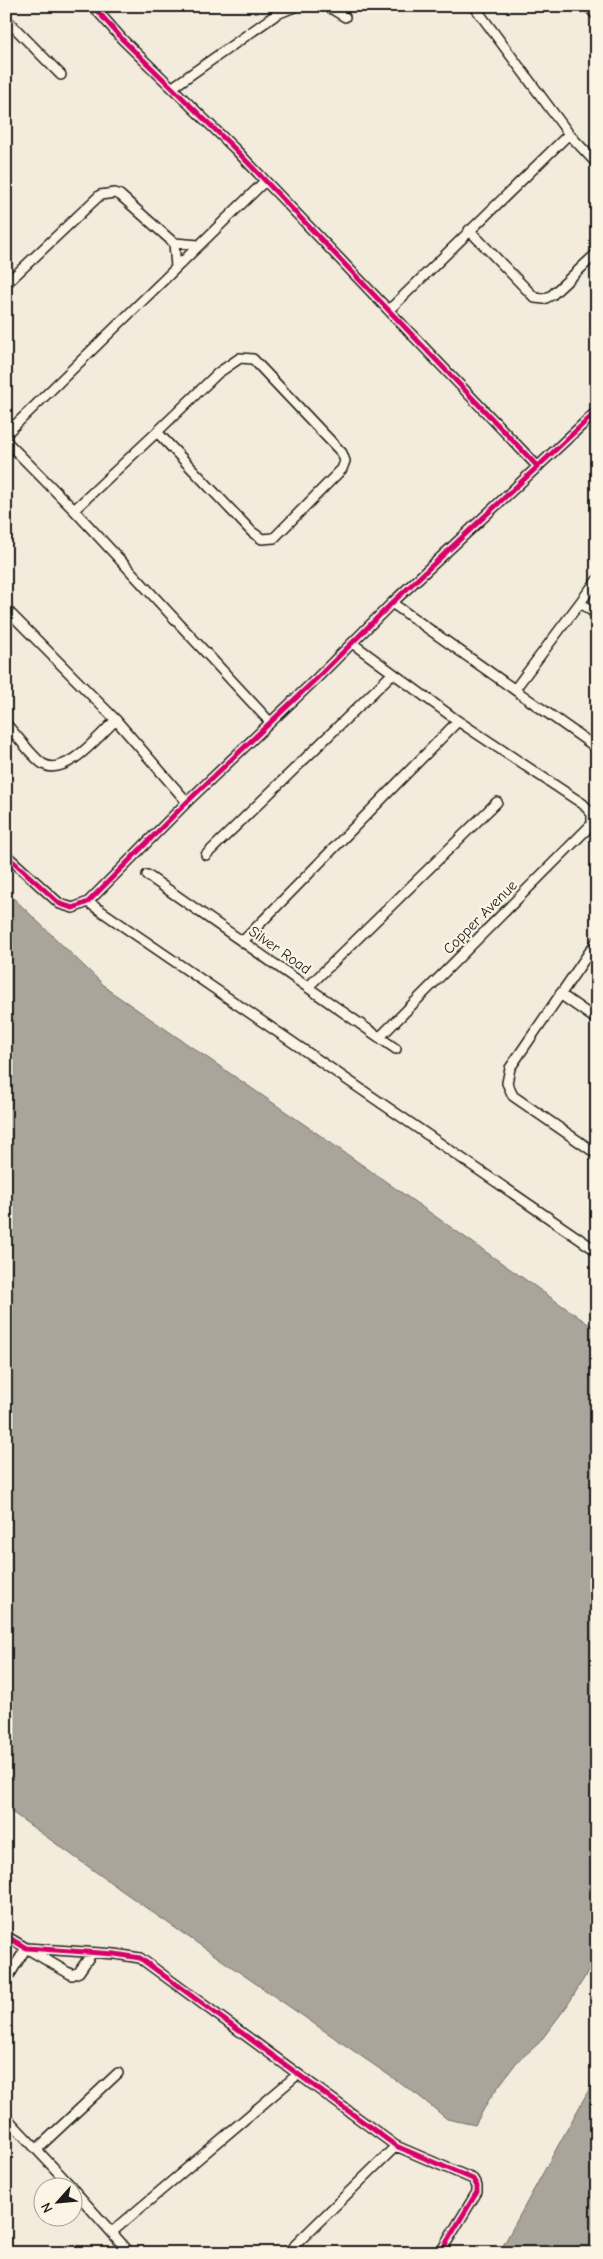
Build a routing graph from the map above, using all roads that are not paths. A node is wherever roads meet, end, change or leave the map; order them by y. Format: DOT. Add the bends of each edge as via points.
graph roads {
  1 [pos="296,6"];
  2 [pos="327,6"];
  3 [pos="474,6"];
  4 [pos="590,6"];
  5 [pos="96,7"];
  6 [pos="597,14"];
  7 [pos="344,17"];
  8 [pos="6,19"];
  9 [pos="61,75"];
  10 [pos="173,87"];
  11 [pos="569,134"];
  12 [pos="597,164"];
  13 [pos="264,182"];
  14 [pos="469,230"];
  15 [pos="174,243"];
  16 [pos="199,245"];
  17 [pos="597,253"];
  18 [pos="176,267"];
  19 [pos="6,284"];
  20 [pos="389,310"];
  21 [pos="597,411"];
  22 [pos="157,432"];
  23 [pos="6,434"];
  24 [pos="6,441"];
  25 [pos="538,466"];
  26 [pos="74,510"];
  27 [pos="597,580"];
  28 [pos="392,603"];
  29 [pos="581,603"];
  30 [pos="6,609"];
  31 [pos="597,615"];
  32 [pos="352,643"];
  33 [pos="392,674"];
  34 [pos="515,689"];
  35 [pos="116,720"];
  36 [pos="458,721"];
  37 [pos="270,722"];
  38 [pos="6,724"];
  39 [pos="597,748"];
  40 [pos="187,802"];
  41 [pos="497,802"];
  42 [pos="206,854"];
  43 [pos="6,855"];
  44 [pos="148,874"];
  45 [pos="88,902"];
  46 [pos="597,941"];
  47 [pos="243,942"];
  48 [pos="308,987"];
  49 [pos="560,994"];
  50 [pos="597,1020"];
  51 [pos="380,1036"];
  52 [pos="396,1049"];
  53 [pos="597,1154"];
  54 [pos="597,1251"];
  55 [pos="6,1936"];
  56 [pos="26,1948"];
  57 [pos="92,1953"];
  58 [pos="6,1976"];
  59 [pos="118,2073"];
  60 [pos="297,2075"];
  61 [pos="6,2117"];
  62 [pos="396,2146"];
  63 [pos="37,2149"];
  64 [pos="62,2176"];
  65 [pos="82,2198"];
  66 [pos="112,2232"];
  67 [pos="130,2253"];
  68 [pos="287,2253"];
  69 [pos="440,2253"];
  1 -- 10 [label="street" via="276,14"];
  2 -- 7 [label="street"];
  3 -- 11 [label="street"];
  4 -- 6 [label="main road"];
  5 -- 10 [label="street" via="123,40"];
  8 -- 9 [label="street"];
  10 -- 13 [label="street"];
  11 -- 12 [label="street"];
  11 -- 14 [label="street"];
  13 -- 16 [label="street"];
  13 -- 20 [label="street"];
  14 -- 17 [label="street" via="535,298 544,299 552,295"];
  14 -- 20 [label="street"];
  15 -- 16 [label="street"];
  15 -- 18 [label="street"];
  15 -- 19 [label="street" via="120,195 100,195"];
  16 -- 18 [label="street"];
  18 -- 23 [label="street"];
  20 -- 25 [label="street"];
  21 -- 25 [label="street"];
  22 -- 22 [label="street" via="218,372 240,358 253,359 342,452 345,461 342,469 274,538 262,539"];
  22 -- 26 [label="street"];
  24 -- 26 [label="street"];
  25 -- 28 [label="street"];
  26 -- 37 [label="street"];
  27 -- 29 [label="street"];
  28 -- 32 [label="street"];
  28 -- 34 [label="street"];
  29 -- 31 [label="street"];
  29 -- 34 [label="street"];
  30 -- 35 [label="street"];
  32 -- 33 [label="street"];
  32 -- 37 [label="street"];
  33 -- 36 [label="street"];
  33 -- 42 [label="street"];
  34 -- 39 [label="street"];
  35 -- 38 [label="street" via="69,764 56,768 43,764"];
  35 -- 40 [label="street"];
  36 -- 47 [label="street"];
  36 -- 51 [label="street, Copper Avenue" via="583,804 592,814 592,824"];
  37 -- 40 [label="street"];
  40 -- 45 [label="street"];
  41 -- 48 [label="street"];
  43 -- 45 [label="street" via="60,904 73,908"];
  44 -- 47 [label="street, Silver Road"];
  45 -- 54 [label="street"];
  46 -- 49 [label="street"];
  47 -- 48 [label="street, Silver Road"];
  48 -- 51 [label="street, Silver Road"];
  49 -- 50 [label="street"];
  49 -- 53 [label="street" via="510,1068 507,1083 513,1096"];
  51 -- 52 [label="street, Silver Road"];
  55 -- 56 [label="street"];
  56 -- 57 [label="street"];
  56 -- 57 [label="street" via="72,1975 79,1972"];
  56 -- 58 [label="street"];
  57 -- 60 [label="street" via="140,1958"];
  59 -- 63 [label="street"];
  60 -- 62 [label="street"];
  60 -- 66 [label="street"];
  61 -- 63 [label="street"];
  62 -- 68 [label="street"];
  62 -- 69 [label="street" via="473,2179 477,2186 473,2200"];
  63 -- 64 [label="street"];
  65 -- 66 [label="street"];
  66 -- 67 [label="street"];
}
